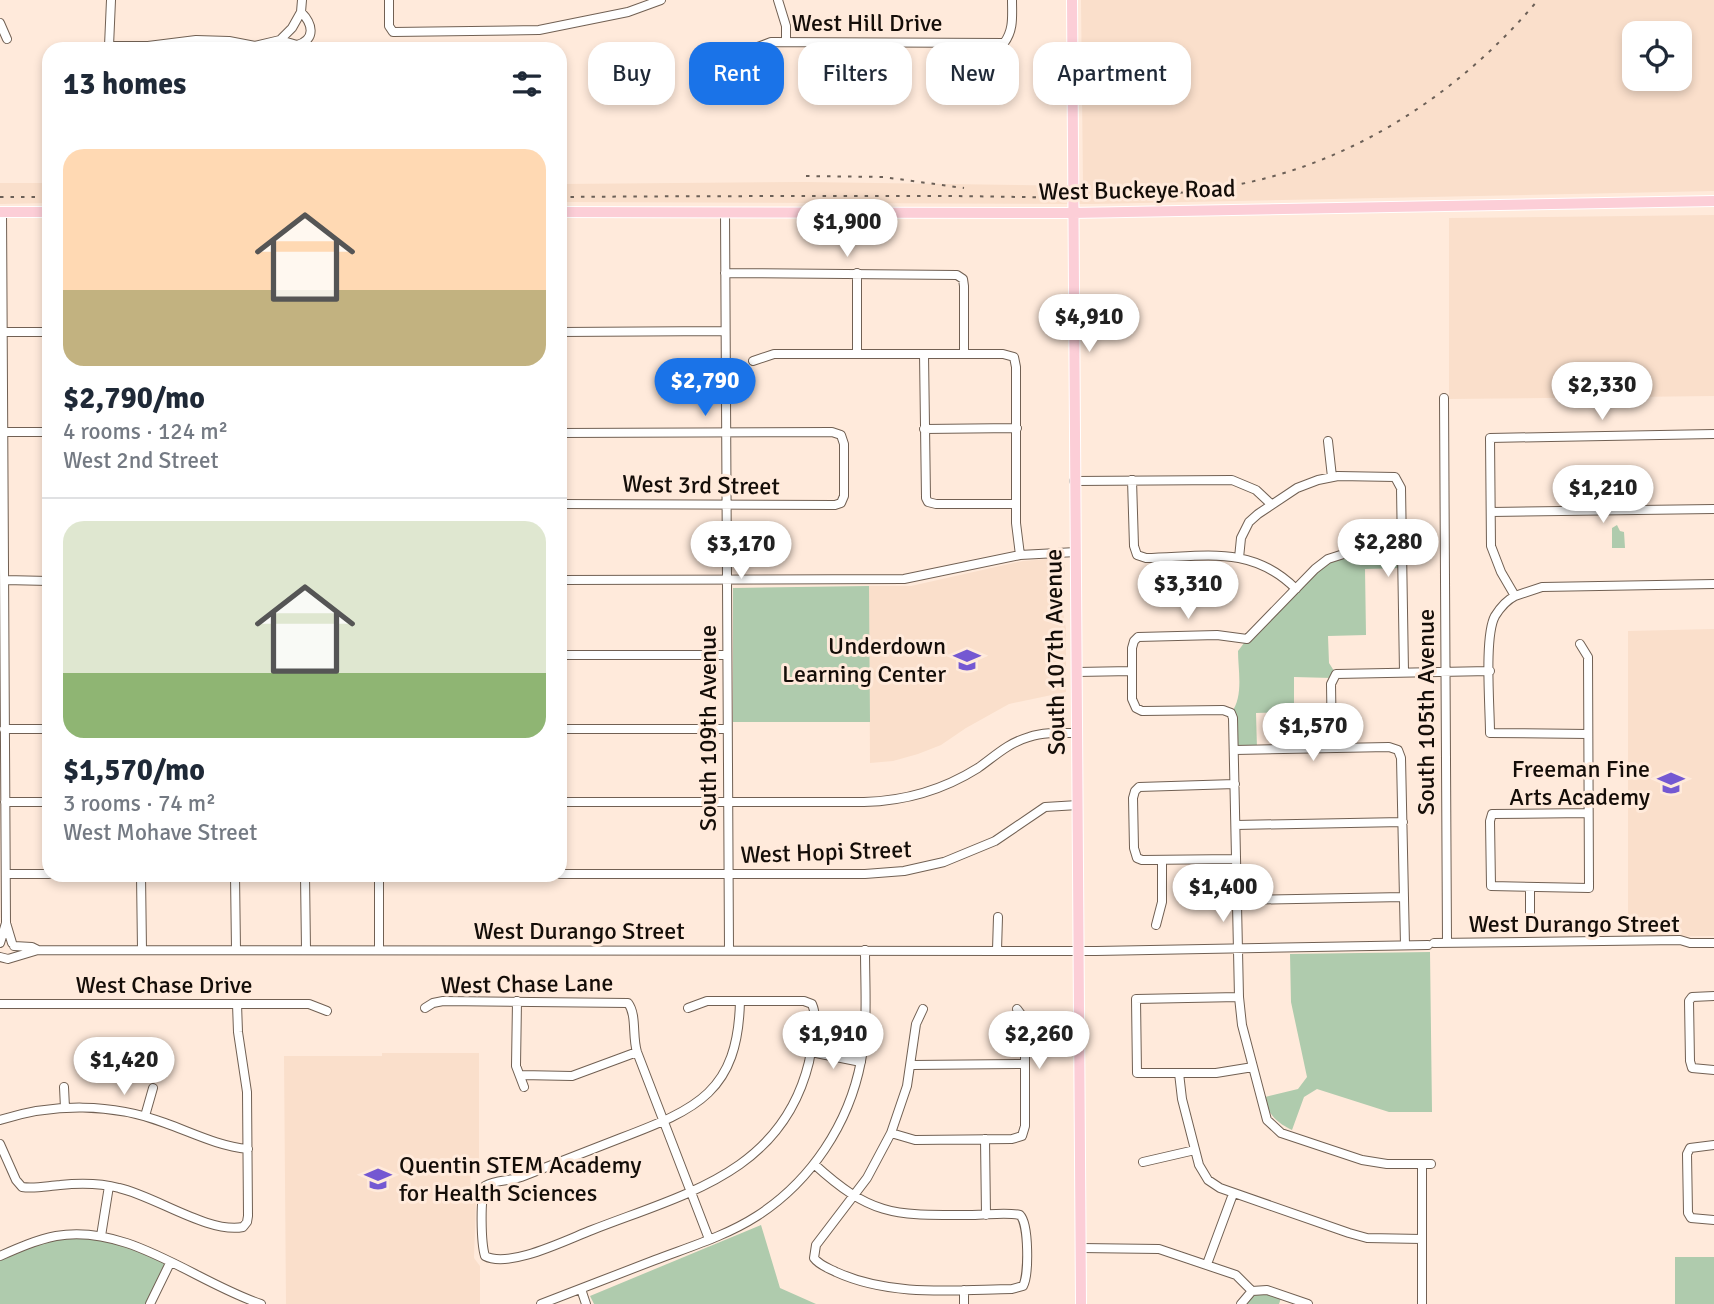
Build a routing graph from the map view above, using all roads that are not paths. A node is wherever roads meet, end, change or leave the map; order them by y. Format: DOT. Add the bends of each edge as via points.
graph roads {
  1 [pos="111,0"];
  2 [pos="302,0"];
  3 [pos="389,0"];
  4 [pos="661,0"];
  5 [pos="779,0"];
  6 [pos="1012,0"];
  7 [pos="1072,0"];
  8 [pos="301,12"];
  9 [pos="0,23"];
  10 [pos="7,38"];
  11 [pos="280,40"];
  12 [pos="109,42"];
  13 [pos="181,42"];
  14 [pos="234,42"];
  15 [pos="272,42"];
  16 [pos="287,42"];
  17 [pos="302,42"];
  18 [pos="786,42"];
  19 [pos="1714,201"];
  20 [pos="1,212"];
  21 [pos="42,212"];
  22 [pos="567,212"];
  23 [pos="724,212"];
  24 [pos="1073,213"];
  25 [pos="857,273"];
  26 [pos="725,274"];
  27 [pos="725,331"];
  28 [pos="3,332"];
  29 [pos="42,332"];
  30 [pos="567,332"];
  31 [pos="857,354"];
  32 [pos="924,354"];
  33 [pos="964,354"];
  34 [pos="753,361"];
  35 [pos="1444,398"];
  36 [pos="1017,428"];
  37 [pos="925,429"];
  38 [pos="3,432"];
  39 [pos="42,432"];
  40 [pos="567,433"];
  41 [pos="726,433"];
  42 [pos="1714,434"];
  43 [pos="1328,441"];
  44 [pos="1332,477"];
  45 [pos="1132,480"];
  46 [pos="1074,481"];
  47 [pos="567,504"];
  48 [pos="1016,504"];
  49 [pos="727,505"];
  50 [pos="1271,505"];
  51 [pos="1714,509"];
  52 [pos="1491,512"];
  53 [pos="1402,550"];
  54 [pos="1076,552"];
  55 [pos="1020,555"];
  56 [pos="1239,558"];
  57 [pos="5,580"];
  58 [pos="567,580"];
  59 [pos="727,580"];
  60 [pos="42,581"];
  61 [pos="1714,584"];
  62 [pos="1296,589"];
  63 [pos="1515,596"];
  64 [pos="1580,644"];
  65 [pos="567,655"];
  66 [pos="727,655"];
  67 [pos="1132,671"];
  68 [pos="1445,671"];
  69 [pos="1490,671"];
  70 [pos="1077,672"];
  71 [pos="1404,672"];
  72 [pos="4,729"];
  73 [pos="42,729"];
  74 [pos="567,729"];
  75 [pos="727,729"];
  76 [pos="1077,733"];
  77 [pos="1588,734"];
  78 [pos="1332,748"];
  79 [pos="1235,750"];
  80 [pos="1235,784"];
  81 [pos="5,802"];
  82 [pos="42,802"];
  83 [pos="567,802"];
  84 [pos="728,802"];
  85 [pos="1078,805"];
  86 [pos="1588,813"];
  87 [pos="1402,822"];
  88 [pos="1236,825"];
  89 [pos="1236,859"];
  90 [pos="1162,861"];
  91 [pos="6,874"];
  92 [pos="42,874"];
  93 [pos="567,874"];
  94 [pos="729,875"];
  95 [pos="141,882"];
  96 [pos="235,882"];
  97 [pos="305,882"];
  98 [pos="379,882"];
  99 [pos="1530,887"];
  100 [pos="1404,897"];
  101 [pos="1237,900"];
  102 [pos="998,917"];
  103 [pos="6,923"];
  104 [pos="1156,925"];
  105 [pos="1530,927"];
  106 [pos="1447,943"];
  107 [pos="1714,943"];
  108 [pos="0,944"];
  109 [pos="13,945"];
  110 [pos="1405,946"];
  111 [pos="1238,948"];
  112 [pos="38,950"];
  113 [pos="142,950"];
  114 [pos="236,950"];
  115 [pos="306,950"];
  116 [pos="379,950"];
  117 [pos="729,950"];
  118 [pos="865,950"];
  119 [pos="998,950"];
  120 [pos="1079,951"];
  121 [pos="3,957"];
  122 [pos="1714,996"];
  123 [pos="1239,997"];
  124 [pos="517,1002"];
  125 [pos="740,1002"];
  126 [pos="0,1004"];
  127 [pos="237,1004"];
  128 [pos="425,1008"];
  129 [pos="688,1008"];
  130 [pos="923,1009"];
  131 [pos="1017,1009"];
  132 [pos="327,1011"];
  133 [pos="637,1052"];
  134 [pos="811,1052"];
  135 [pos="861,1062"];
  136 [pos="1025,1064"];
  137 [pos="912,1065"];
  138 [pos="1253,1067"];
  139 [pos="1714,1070"];
  140 [pos="1179,1073"];
  141 [pos="521,1075"];
  142 [pos="64,1087"];
  143 [pos="524,1087"];
  144 [pos="153,1088"];
  145 [pos="65,1108"];
  146 [pos="145,1116"];
  147 [pos="0,1120"];
  148 [pos="664,1122"];
  149 [pos="891,1133"];
  150 [pos="985,1139"];
  151 [pos="0,1144"];
  152 [pos="1714,1145"];
  153 [pos="248,1149"];
  154 [pos="1195,1150"];
  155 [pos="1143,1162"];
  156 [pos="814,1164"];
  157 [pos="109,1186"];
  158 [pos="691,1192"];
  159 [pos="1234,1194"];
  160 [pos="854,1196"];
  161 [pos="986,1215"];
  162 [pos="1714,1220"];
  163 [pos="101,1236"];
  164 [pos="709,1239"];
  165 [pos="1422,1240"];
  166 [pos="1081,1248"];
  167 [pos="0,1256"];
  168 [pos="170,1263"];
  169 [pos="1207,1264"];
  170 [pos="580,1289"];
  171 [pos="964,1290"];
  172 [pos="1252,1291"];
  173 [pos="150,1304"];
  174 [pos="261,1304"];
  175 [pos="541,1304"];
  176 [pos="586,1304"];
  177 [pos="964,1304"];
  178 [pos="1081,1304"];
  179 [pos="1241,1304"];
  180 [pos="1308,1304"];
  181 [pos="1422,1304"];
  1 -- 12 [label="street"];
  2 -- 8 [label="street"];
  3 -- 4 [label="street" via="390,30 407,32 539,30 628,12"];
  5 -- 18 [label="street"];
  6 -- 18 [label="street, West Hill Drive" via="1010,35 1003,43"];
  7 -- 24 [label="main road, South 107th Avenue"];
  8 -- 11 [label="street"];
  8 -- 17 [label="street" via="312,29"];
  9 -- 10 [label="street"];
  11 -- 15 [label="street"];
  11 -- 16 [label="street"];
  13 -- 14 [label="street"];
  19 -- 24 [label="main road, West Buckeye Road"];
  20 -- 21 [label="main road"];
  20 -- 28 [label="street"];
  22 -- 23 [label="main road, West Buckeye Road"];
  23 -- 24 [label="main road, West Buckeye Road"];
  23 -- 26 [label="street, South 109th Avenue"];
  24 -- 46 [label="main road, South 107th Avenue"];
  25 -- 26 [label="street"];
  25 -- 31 [label="street"];
  25 -- 33 [label="street" via="960,276"];
  26 -- 27 [label="street, South 109th Avenue"];
  27 -- 30 [label="street"];
  27 -- 41 [label="street, South 109th Avenue"];
  28 -- 29 [label="street"];
  28 -- 38 [label="street"];
  31 -- 32 [label="street"];
  31 -- 34 [label="street" via="774,354"];
  32 -- 33 [label="street"];
  32 -- 37 [label="street"];
  33 -- 36 [label="street" via="1014,357"];
  35 -- 68 [label="street, South 105th Avenue"];
  36 -- 37 [label="street"];
  36 -- 48 [label="street"];
  37 -- 48 [label="street" via="928,502"];
  38 -- 39 [label="street"];
  38 -- 57 [label="street"];
  40 -- 41 [label="street"];
  41 -- 49 [label="street, South 109th Avenue"];
  41 -- 49 [label="street, West 3rd Street" via="832,432 841,435 844,444 841,503"];
  42 -- 52 [label="street" via="1490,438"];
  43 -- 44 [label="street"];
  44 -- 50 [label="street" via="1304,484"];
  44 -- 53 [label="street" via="1388,475 1398,479"];
  45 -- 46 [label="street"];
  45 -- 50 [label="street" via="1232,480 1256,490"];
  45 -- 56 [label="street" via="1137,555"];
  46 -- 54 [label="main road, South 107th Avenue"];
  47 -- 49 [label="street, West 3rd Street"];
  48 -- 55 [label="street"];
  49 -- 59 [label="street, South 109th Avenue"];
  50 -- 56 [label="street" via="1246,527"];
  51 -- 52 [label="street"];
  52 -- 63 [label="street" via="1491,546"];
  53 -- 62 [label="street" via="1340,553"];
  53 -- 71 [label="street"];
  54 -- 55 [label="street"];
  54 -- 70 [label="main road, South 107th Avenue"];
  55 -- 59 [label="street" via="913,579"];
  56 -- 62 [label="street" via="1269,567"];
  57 -- 60 [label="street"];
  57 -- 72 [label="street"];
  58 -- 59 [label="street"];
  59 -- 66 [label="street, South 109th Avenue"];
  61 -- 63 [label="street" via="1542,587"];
  62 -- 67 [label="street" via="1247,639 1217,635 1136,639"];
  63 -- 69 [label="street" via="1494,617"];
  64 -- 77 [label="street" via="1588,657"];
  65 -- 66 [label="street"];
  66 -- 75 [label="street, South 109th Avenue"];
  67 -- 70 [label="street"];
  67 -- 79 [label="street" via="1136,708 1231,713"];
  68 -- 69 [label="street"];
  68 -- 71 [label="street"];
  68 -- 106 [label="street, South 105th Avenue"];
  69 -- 77 [label="street" via="1490,733"];
  70 -- 76 [label="main road, South 107th Avenue"];
  71 -- 78 [label="street" via="1334,676"];
  72 -- 73 [label="street"];
  72 -- 81 [label="street"];
  74 -- 75 [label="street"];
  75 -- 84 [label="street, South 109th Avenue"];
  76 -- 84 [label="street" via="1027,737 952,782 904,798"];
  76 -- 85 [label="main road, South 107th Avenue"];
  77 -- 86 [label="street"];
  78 -- 79 [label="street"];
  78 -- 87 [label="street" via="1398,750"];
  79 -- 80 [label="street"];
  80 -- 88 [label="street"];
  80 -- 90 [label="street" via="1137,789 1133,797 1137,858"];
  81 -- 82 [label="street"];
  81 -- 91 [label="street"];
  83 -- 84 [label="street"];
  84 -- 94 [label="street, South 109th Avenue"];
  85 -- 94 [label="street, West Hopi Street" via="1045,807 988,845 925,868 875,874"];
  85 -- 120 [label="main road, South 107th Avenue"];
  86 -- 99 [label="street" via="1589,888"];
  86 -- 99 [label="street" via="1492,814 1491,887"];
  87 -- 88 [label="street"];
  87 -- 100 [label="street"];
  88 -- 89 [label="street"];
  89 -- 90 [label="street"];
  89 -- 101 [label="street"];
  90 -- 104 [label="street" via="1162,902"];
  91 -- 92 [label="street"];
  91 -- 103 [label="street"];
  93 -- 94 [label="street, West Hopi Street"];
  94 -- 117 [label="street, South 109th Avenue"];
  95 -- 113 [label="street"];
  96 -- 114 [label="street"];
  97 -- 115 [label="street"];
  98 -- 116 [label="street"];
  99 -- 105 [label="street"];
  100 -- 101 [label="street"];
  100 -- 110 [label="street"];
  101 -- 111 [label="street"];
  102 -- 119 [label="street"];
  103 -- 108 [label="street"];
  103 -- 109 [label="street"];
  106 -- 107 [label="street, West Durango Street"];
  106 -- 110 [label="street, West Durango Street"];
  108 -- 109 [label="street" via="7,941"];
  109 -- 112 [label="street"];
  109 -- 121 [label="street" via="15,953"];
  110 -- 111 [label="street, West Durango Street"];
  111 -- 120 [label="street, West Durango Street"];
  111 -- 123 [label="street"];
  112 -- 113 [label="street, West Durango Street"];
  112 -- 121 [label="street"];
  113 -- 114 [label="street, West Durango Street"];
  114 -- 115 [label="street, West Durango Street"];
  115 -- 116 [label="street, West Durango Street"];
  116 -- 117 [label="street, West Durango Street"];
  117 -- 118 [label="street, West Durango Street"];
  118 -- 119 [label="street, West Durango Street"];
  118 -- 135 [label="street"];
  119 -- 120 [label="street, West Durango Street"];
  120 -- 166 [label="main road, South 107th Avenue"];
  122 -- 139 [label="street" via="1689,1001 1692,1068"];
  123 -- 138 [label="street"];
  123 -- 140 [label="street" via="1136,999 1137,1073"];
  124 -- 128 [label="street, West Chase Lane" via="438,1002"];
  124 -- 133 [label="street, West Chase Lane" via="622,1001 631,1005"];
  124 -- 141 [label="street" via="516,1066"];
  125 -- 129 [label="street" via="702,1002"];
  125 -- 134 [label="street" via="812,1004"];
  125 -- 148 [label="street" via="736,1043 724,1073 700,1101"];
  126 -- 127 [label="street, West Chase Drive"];
  127 -- 132 [label="street, West Chase Drive" via="309,1004"];
  127 -- 153 [label="street" via="247,1084"];
  130 -- 137 [label="street" via="916,1024"];
  131 -- 136 [label="street" via="1024,1022"];
  133 -- 141 [label="street" via="572,1076"];
  133 -- 148 [label="street"];
  134 -- 135 [label="street"];
  134 -- 158 [label="street" via="797,1094 772,1135 738,1167"];
  135 -- 156 [label="street" via="839,1124"];
  136 -- 137 [label="street"];
  136 -- 150 [label="street" via="1022,1136"];
  137 -- 149 [label="street"];
  138 -- 140 [label="street"];
  138 -- 165 [label="street" via="1266,1120 1281,1133 1362,1160 1426,1164"];
  140 -- 154 [label="street"];
  141 -- 143 [label="street"];
  142 -- 145 [label="street"];
  144 -- 146 [label="street"];
  145 -- 146 [label="street"];
  145 -- 147 [label="street"];
  146 -- 153 [label="street"];
  148 -- 158 [label="street"];
  148 -- 158 [label="street" via="517,1179 485,1186 485,1256 492,1259 535,1252"];
  149 -- 150 [label="street" via="915,1140"];
  149 -- 160 [label="street"];
  150 -- 161 [label="street"];
  151 -- 157 [label="street" via="22,1187"];
  152 -- 162 [label="street" via="1690,1148 1687,1154 1688,1213 1691,1218"];
  153 -- 157 [label="street" via="248,1216 246,1225 236,1228 206,1222 152,1198"];
  154 -- 155 [label="street"];
  154 -- 159 [label="street" via="1208,1180"];
  156 -- 160 [label="street"];
  156 -- 164 [label="street" via="792,1189 757,1216"];
  157 -- 163 [label="street"];
  158 -- 164 [label="street"];
  159 -- 165 [label="street" via="1358,1236"];
  159 -- 169 [label="street"];
  160 -- 161 [label="street" via="900,1214"];
  160 -- 171 [label="street" via="816,1245 818,1263 869,1284"];
  161 -- 171 [label="street" via="1023,1217 1026,1280 1012,1289"];
  163 -- 167 [label="street" via="55,1236"];
  163 -- 168 [label="street"];
  164 -- 170 [label="street"];
  165 -- 181 [label="street"];
  166 -- 169 [label="street" via="1159,1249"];
  166 -- 178 [label="main road, South 107th Avenue"];
  168 -- 173 [label="street"];
  168 -- 174 [label="street"];
  169 -- 172 [label="street" via="1236,1275"];
  170 -- 175 [label="street"];
  170 -- 176 [label="street"];
  171 -- 177 [label="street"];
  172 -- 179 [label="street"];
  172 -- 180 [label="street" via="1267,1290"];
}
